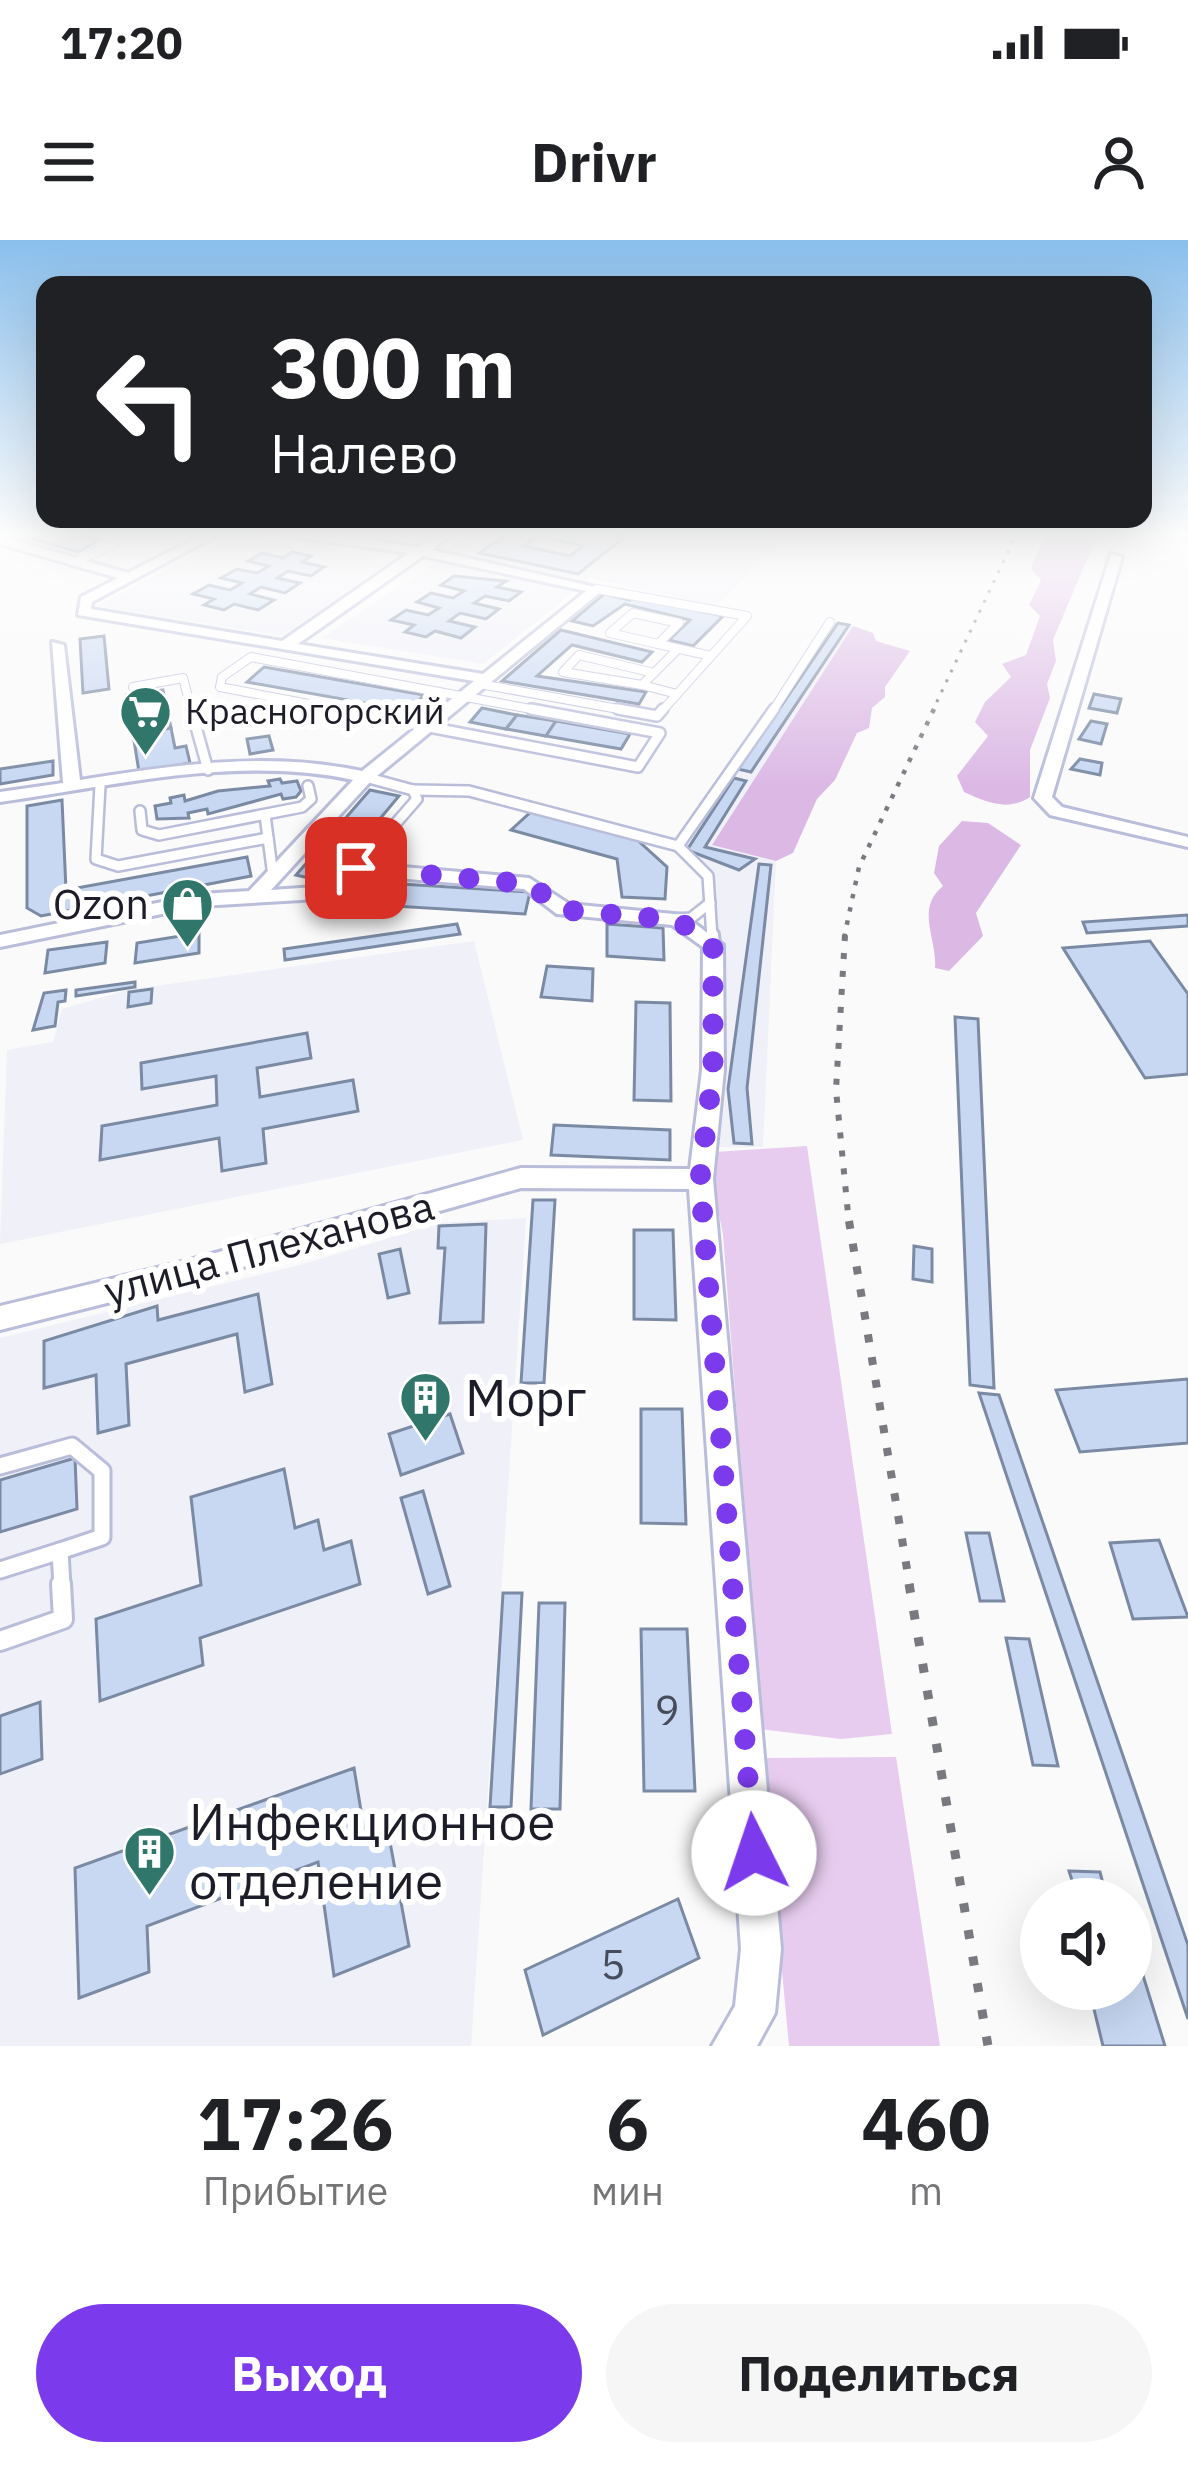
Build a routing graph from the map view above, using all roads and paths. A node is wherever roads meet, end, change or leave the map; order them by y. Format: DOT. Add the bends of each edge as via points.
graph roads {
  1 [pos="115,617"];
  2 [pos="327,617"];
  3 [pos="562,617"];
  4 [pos="628,617"];
  5 [pos="653,617"];
  6 [pos="746,617"];
  7 [pos="1096,617"];
  8 [pos="830,622"];
  9 [pos="658,644"];
  10 [pos="58,645"];
  11 [pos="286,646"];
  12 [pos="678,649"];
  13 [pos="711,656"];
  14 [pos="654,673"];
  15 [pos="642,685"];
  16 [pos="478,686"];
  17 [pos="133,687"];
  18 [pos="677,694"];
  19 [pos="425,727"];
  20 [pos="208,770"];
  21 [pos="365,778"];
  22 [pos="100,786"];
  23 [pos="308,786"];
  24 [pos="72,789"];
  25 [pos="413,790"];
  26 [pos="0,797"];
  27 [pos="140,811"];
  28 [pos="265,815"];
  29 [pos="268,838"];
  30 [pos="1188,842"];
  31 [pos="678,846"];
  32 [pos="356,868"];
  33 [pos="274,876"];
  34 [pos="254,897"];
  35 [pos="710,903"];
  36 [pos="677,920"];
  37 [pos="0,941"];
  38 [pos="713,945"];
  39 [pos="700,1179"];
  40 [pos="0,1318"];
  41 [pos="0,1466"];
  42 [pos="60,1551"];
  43 [pos="0,1570"];
  44 [pos="0,1641"];
  45 [pos="735,2044"];
  1 -- 11 [label="street"];
  2 -- 11 [label="street"];
  3 -- 16 [label="street"];
  4 -- 9 [label="lane" via="610,633"];
  5 -- 9 [label="lane" via="679,623"];
  6 -- 13 [label="lane"];
  7 -- 30 [label="street" via="1043,798 1050,808"];
  8 -- 31 [label="lane"];
  9 -- 12 [label="lane"];
  10 -- 24 [label="street"];
  11 -- 16 [label="street" via="394,656"];
  12 -- 13 [label="lane"];
  12 -- 14 [label="lane"];
  13 -- 18 [label="lane"];
  14 -- 15 [label="lane"];
  14 -- 15 [label="lane" via="579,655 563,672"];
  15 -- 18 [label="lane"];
  16 -- 18 [label="lane" via="657,716"];
  16 -- 19 [label="street"];
  16 -- 19 [label="lane" via="660,733 638,767"];
  16 -- 19 [label="lane" via="251,657 222,677 220,687"];
  17 -- 20 [label="lane" via="183,679"];
  19 -- 21 [label="street"];
  20 -- 21 [label="street" via="326,765"];
  20 -- 22 [label="street"];
  21 -- 25 [label="lane"];
  21 -- 33 [label="street"];
  22 -- 24 [label="street"];
  22 -- 29 [label="lane" via="101,864"];
  23 -- 28 [label="lane" via="311,799 302,807"];
  24 -- 26 [label="street"];
  25 -- 31 [label="lane" via="470,791"];
  25 -- 32 [label="lane" via="417,799"];
  27 -- 28 [label="lane" via="142,830 159,835"];
  28 -- 29 [label="lane"];
  29 -- 33 [label="lane"];
  31 -- 35 [label="lane" via="708,876"];
  32 -- 34 [label="street" via="337,892"];
  32 -- 36 [label="street" via="529,884 564,910"];
  33 -- 34 [label="street"];
  34 -- 37 [label="street" via="201,900"];
  35 -- 36 [label="lane"];
  35 -- 38 [label="lane"];
  36 -- 38 [label="street"];
  38 -- 39 [label="street" via="713,1070"];
  39 -- 40 [label="street, улица Плеханова" via="536,1177"];
  39 -- 45 [label="street" via="761,1949 754,2013"];
  41 -- 42 [label="lane" via="72,1446 102,1471 102,1537"];
  42 -- 43 [label="lane"];
  42 -- 44 [label="lane" via="63,1619"];
}
